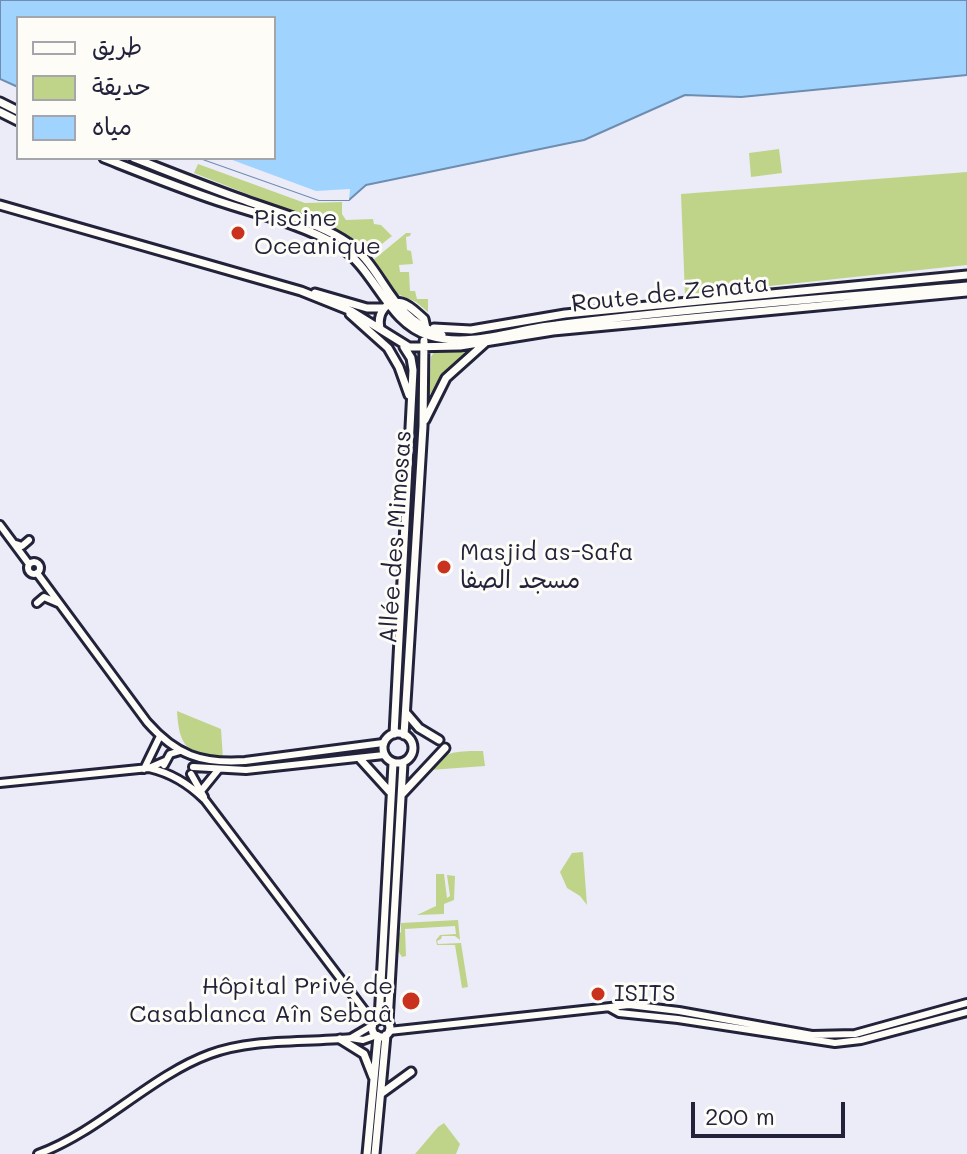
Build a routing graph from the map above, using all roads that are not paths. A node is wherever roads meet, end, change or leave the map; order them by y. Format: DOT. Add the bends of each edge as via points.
graph roads {
  1 [pos="109,160"];
  2 [pos="139,160"];
  3 [pos="0,205"];
  4 [pos="967,275"];
  5 [pos="967,287"];
  6 [pos="301,291"];
  7 [pos="389,306"];
  8 [pos="346,309"];
  9 [pos="381,330"];
  10 [pos="424,338"];
  11 [pos="487,342"];
  12 [pos="403,345"];
  13 [pos="410,403"];
  14 [pos="423,426"];
  15 [pos="0,525"];
  16 [pos="29,540"];
  17 [pos="14,543"];
  18 [pos="37,603"];
  19 [pos="59,604"];
  20 [pos="406,713"];
  21 [pos="394,734"];
  22 [pos="404,735"];
  23 [pos="160,736"];
  24 [pos="439,740"];
  25 [pos="383,743"];
  26 [pos="445,748"];
  27 [pos="180,751"];
  28 [pos="384,755"];
  29 [pos="191,757"];
  30 [pos="166,759"];
  31 [pos="361,760"];
  32 [pos="393,763"];
  33 [pos="403,763"];
  34 [pos="146,769"];
  35 [pos="192,770"];
  36 [pos="218,770"];
  37 [pos="165,772"];
  38 [pos="181,780"];
  39 [pos="0,783"];
  40 [pos="201,791"];
  41 [pos="390,792"];
  42 [pos="402,794"];
  43 [pos="205,800"];
  44 [pos="967,1003"];
  45 [pos="610,1008"];
  46 [pos="967,1012"];
  47 [pos="381,1028"];
  48 [pos="340,1039"];
  49 [pos="411,1072"];
  50 [pos="374,1081"];
  51 [pos="382,1093"];
  52 [pos="38,1154"];
  53 [pos="367,1154"];
  54 [pos="375,1154"];
  1 -- 7 [label="main road" via="325,239 361,264"];
  2 -- 7 [label="main road" via="343,240 368,263"];
  3 -- 6 [label="main road"];
  4 -- 10 [label="main road, Route de Zenata" via="565,314"];
  5 -- 10 [label="main road, Route de Zenata"];
  5 -- 11 [label="main road, Route de Zenata"];
  6 -- 7 [label="main road" via="367,308"];
  6 -- 8 [label="main road"];
  7 -- 9 [label="main road" via="378,319"];
  7 -- 10 [label="main road"];
  7 -- 10 [label="main road" via="405,304 424,319"];
  8 -- 9 [label="main road"];
  8 -- 13 [label="main road" via="388,348 404,377"];
  9 -- 12 [label="main road"];
  10 -- 11 [label="main road, Route de Zenata"];
  10 -- 12 [label="main road"];
  10 -- 14 [label="main road, Allée des Mimosas"];
  11 -- 14 [label="main road" via="446,378"];
  12 -- 13 [label="main road, Allée des Mimosas" via="413,366"];
  13 -- 21 [label="main road, Allée des Mimosas"];
  14 -- 20 [label="main road, Allée des Mimosas"];
  15 -- 17 [label="street"];
  16 -- 17 [label="street" via="22,546"];
  17 -- 19 [label="street" via="29,564 29,573 37,573"];
  18 -- 19 [label="street" via="44,597"];
  19 -- 23 [label="street"];
  20 -- 22 [label="main road, Allée des Mimosas"];
  20 -- 24 [label="main road"];
  21 -- 22 [label="main road"];
  21 -- 25 [label="main road"];
  22 -- 33 [label="main road" via="413,749"];
  23 -- 27 [label="street"];
  23 -- 30 [label="street"];
  23 -- 34 [label="street"];
  25 -- 28 [label="main road"];
  25 -- 29 [label="street" via="245,761"];
  26 -- 42 [label="main road"];
  27 -- 29 [label="street"];
  27 -- 30 [label="street"];
  28 -- 31 [label="street"];
  28 -- 32 [label="main road"];
  29 -- 35 [label="street"];
  30 -- 34 [label="street"];
  30 -- 37 [label="street"];
  31 -- 36 [label="street"];
  31 -- 41 [label="main road"];
  32 -- 33 [label="main road"];
  32 -- 41 [label="main road"];
  33 -- 42 [label="main road"];
  34 -- 37 [label="street"];
  34 -- 39 [label="street"];
  35 -- 36 [label="street"];
  35 -- 38 [label="street"];
  35 -- 40 [label="street"];
  36 -- 40 [label="street"];
  37 -- 38 [label="street"];
  38 -- 43 [label="street"];
  40 -- 43 [label="street"];
  41 -- 47 [label="main road"];
  42 -- 47 [label="main road"];
  43 -- 47 [label="street"];
  44 -- 45 [label="street" via="837,1036 661,1008"];
  45 -- 46 [label="street" via="835,1043"];
  45 -- 47 [label="street"];
  47 -- 48 [label="street"];
  47 -- 50 [label="main road"];
  47 -- 51 [label="main road"];
  48 -- 50 [label="main road" via="364,1054"];
  48 -- 52 [label="street" via="212,1054"];
  49 -- 51 [label="main road"];
  50 -- 53 [label="main road"];
  51 -- 54 [label="main road"];
}
